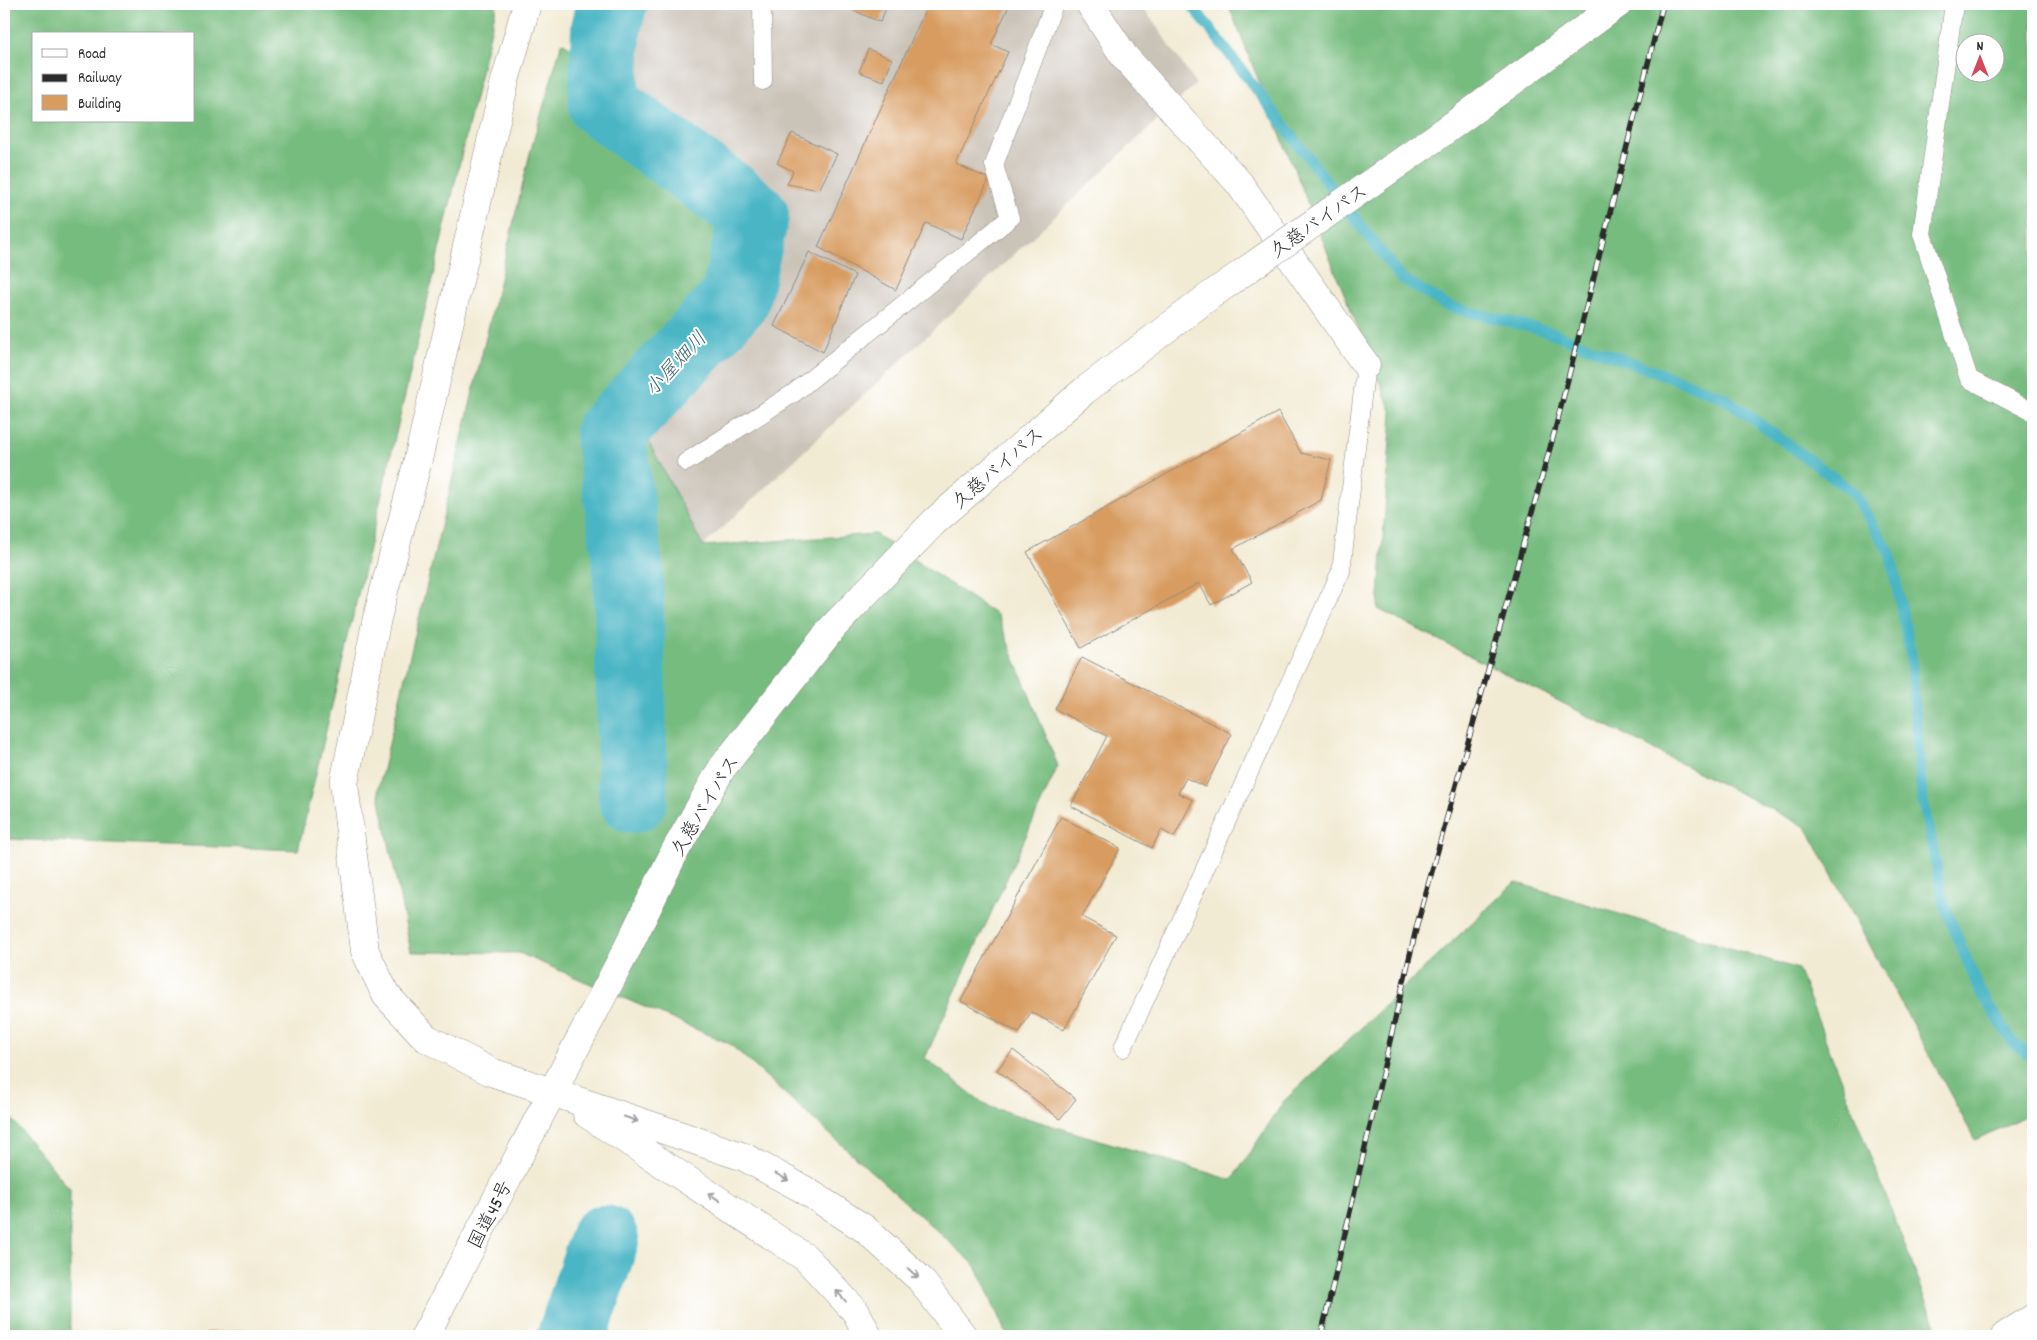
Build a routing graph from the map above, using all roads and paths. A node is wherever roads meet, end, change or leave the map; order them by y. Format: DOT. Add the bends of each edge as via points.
graph roads {
  1 [pos="527,4"];
  2 [pos="762,4"];
  3 [pos="1054,4"];
  4 [pos="1090,4"];
  5 [pos="1618,4"];
  6 [pos="1954,4"];
  7 [pos="763,81"];
  8 [pos="1366,365"];
  9 [pos="2033,412"];
  10 [pos="686,462"];
  11 [pos="1123,1048"];
  12 [pos="552,1092"];
  13 [pos="2033,1318"];
  14 [pos="426,1336"];
  15 [pos="868,1336"];
  16 [pos="963,1336"];
  17 [pos="2004,1336"];
  1 -- 12 [label="main road" via="377,618 344,784 365,950 386,995 426,1038 491,1072"];
  2 -- 7 [label="lane"];
  3 -- 10 [label="lane" via="994,165 1010,218 794,393"];
  4 -- 8 [label="main road" via="1124,56 1239,183"];
  5 -- 12 [label="main road, 久慈バイパス, bridge" via="1084,391 934,522 833,626 722,768 675,851"];
  6 -- 9 [label="lane" via="1922,234 1969,379"];
  8 -- 11 [label="lane" via="1341,570"];
  12 -- 14 [label="main road, 国道45号"];
  15 -- 12 [label="main road, one-way" via="856,1312 806,1258"];
  12 -- 16 [label="main road, one-way" via="744,1157 804,1189 865,1229 913,1273"];
  13 -- 17 [label="main road"];
}
